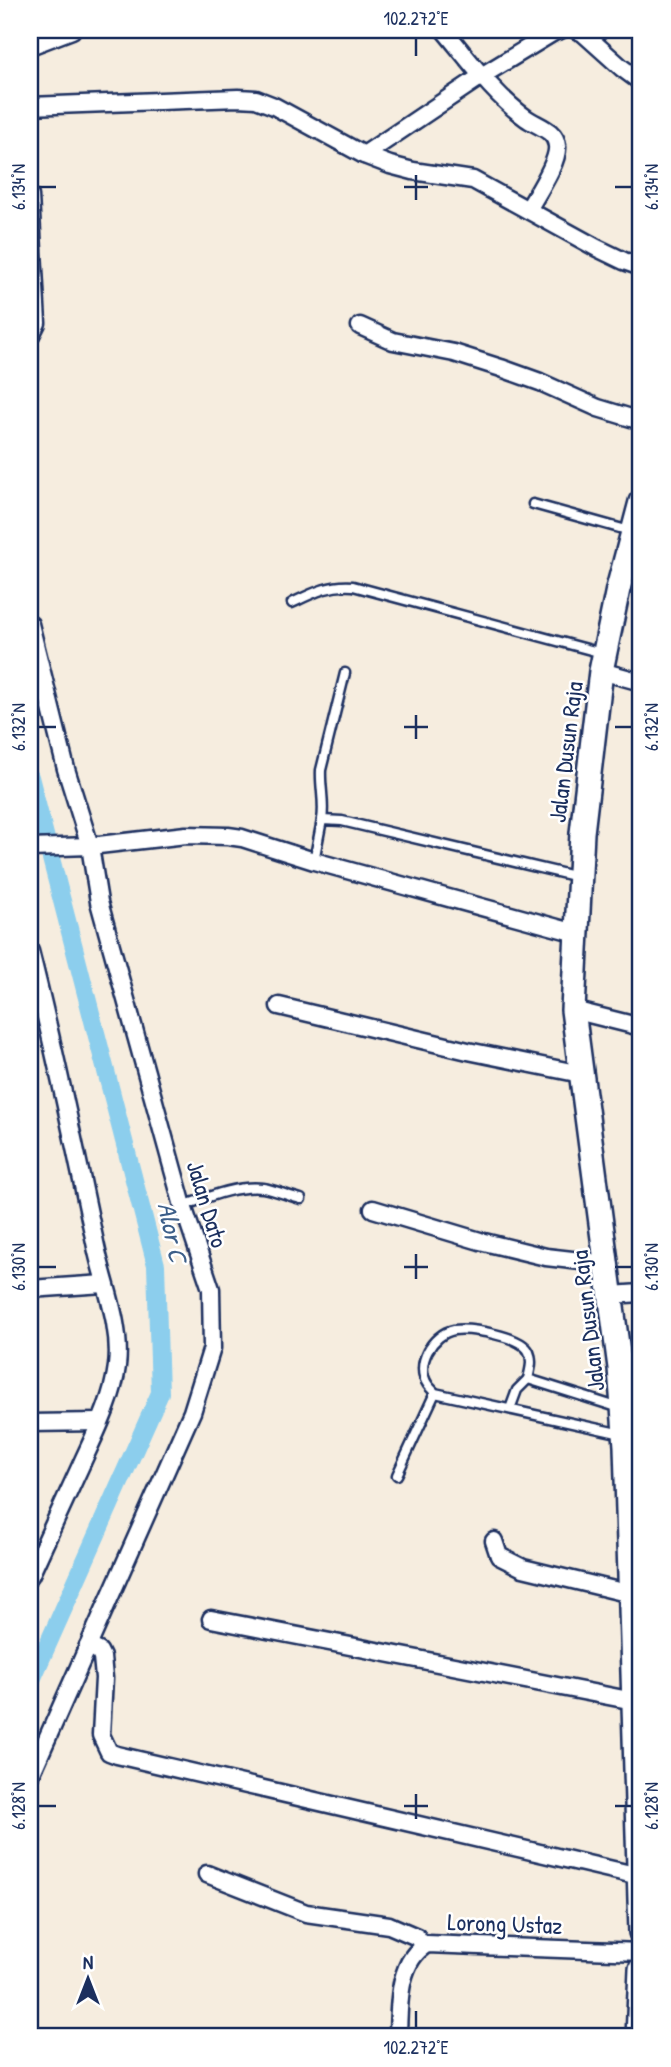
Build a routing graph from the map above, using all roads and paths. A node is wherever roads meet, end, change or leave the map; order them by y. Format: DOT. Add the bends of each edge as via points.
graph roads {
  1 [pos="72,30"];
  2 [pos="444,30"];
  3 [pos="561,30"];
  4 [pos="576,30"];
  5 [pos="30,47"];
  6 [pos="482,75"];
  7 [pos="641,82"];
  8 [pos="30,106"];
  9 [pos="364,155"];
  10 [pos="30,196"];
  11 [pos="528,210"];
  12 [pos="641,267"];
  13 [pos="360,326"];
  14 [pos="30,337"];
  15 [pos="641,421"];
  16 [pos="533,504"];
  17 [pos="641,504"];
  18 [pos="633,532"];
  19 [pos="292,603"];
  20 [pos="30,624"];
  21 [pos="603,662"];
  22 [pos="345,673"];
  23 [pos="641,682"];
  24 [pos="322,820"];
  25 [pos="87,846"];
  26 [pos="30,848"];
  27 [pos="314,861"];
  28 [pos="579,878"];
  29 [pos="576,933"];
  30 [pos="30,951"];
  31 [pos="279,1006"];
  32 [pos="573,1010"];
  33 [pos="641,1027"];
  34 [pos="581,1074"];
  35 [pos="300,1199"];
  36 [pos="183,1206"];
  37 [pos="373,1209"];
  38 [pos="607,1264"];
  39 [pos="104,1284"];
  40 [pos="30,1289"];
  41 [pos="641,1293"];
  42 [pos="611,1295"];
  43 [pos="528,1379"];
  44 [pos="435,1393"];
  45 [pos="510,1409"];
  46 [pos="623,1409"];
  47 [pos="100,1422"];
  48 [pos="30,1423"];
  49 [pos="631,1444"];
  50 [pos="397,1475"];
  51 [pos="494,1541"];
  52 [pos="30,1576"];
  53 [pos="636,1595"];
  54 [pos="211,1619"];
  55 [pos="88,1646"];
  56 [pos="634,1701"];
  57 [pos="638,1773"];
  58 [pos="30,1777"];
  59 [pos="206,1874"];
  60 [pos="639,1876"];
  61 [pos="641,1932"];
  62 [pos="423,1946"];
  63 [pos="641,1952"];
  64 [pos="641,1969"];
  65 [pos="398,2037"];
  66 [pos="639,2037"];
  1 -- 5 [label="street"];
  2 -- 6 [label="street"];
  3 -- 6 [label="street"];
  4 -- 7 [label="street"];
  6 -- 9 [label="street"];
  6 -- 11 [label="street" via="501,97 555,139 555,159"];
  8 -- 9 [label="street" via="256,99"];
  9 -- 11 [label="street" via="413,171 473,180"];
  10 -- 14 [label="street" via="37,323"];
  11 -- 12 [label="street"];
  13 -- 15 [label="street" via="393,341 501,368"];
  16 -- 18 [label="lane"];
  17 -- 18 [label="main road, Jalan Dusun Raja"];
  18 -- 21 [label="main road, Jalan Dusun Raja"];
  19 -- 21 [label="lane" via="326,587 354,586"];
  20 -- 25 [label="street, Jalan Dato"];
  21 -- 23 [label="street"];
  21 -- 28 [label="main road, Jalan Dusun Raja"];
  22 -- 24 [label="lane" via="321,770"];
  24 -- 27 [label="lane"];
  24 -- 28 [label="lane"];
  25 -- 26 [label="street"];
  25 -- 27 [label="street" via="186,835 228,836"];
  25 -- 36 [label="street, Jalan Dato"];
  27 -- 29 [label="street"];
  28 -- 29 [label="main road, Jalan Dusun Raja"];
  29 -- 32 [label="main road, Jalan Dusun Raja"];
  30 -- 39 [label="street"];
  31 -- 34 [label="street"];
  32 -- 33 [label="street"];
  32 -- 34 [label="main road, Jalan Dusun Raja"];
  34 -- 38 [label="main road, Jalan Dusun Raja"];
  35 -- 36 [label="lane" via="263,1188 244,1188"];
  36 -- 55 [label="street, Jalan Dato" via="211,1289 212,1348 192,1412"];
  37 -- 38 [label="street" via="546,1257"];
  38 -- 42 [label="main road, Jalan Dusun Raja"];
  39 -- 40 [label="street"];
  39 -- 47 [label="street" via="118,1343 112,1391"];
  41 -- 42 [label="street"];
  42 -- 46 [label="main road, Jalan Dusun Raja"];
  43 -- 44 [label="lane" via="531,1356 524,1345 496,1335 453,1330 439,1337 425,1356 425,1379"];
  43 -- 45 [label="lane" via="517,1390"];
  43 -- 46 [label="lane"];
  44 -- 45 [label="lane"];
  44 -- 50 [label="lane"];
  45 -- 49 [label="lane"];
  46 -- 49 [label="main road, Jalan Dusun Raja"];
  47 -- 48 [label="street"];
  47 -- 52 [label="street"];
  49 -- 53 [label="main road, Jalan Dusun Raja"];
  51 -- 53 [label="street" via="499,1556 523,1567"];
  53 -- 56 [label="main road, Jalan Dusun Raja"];
  54 -- 56 [label="street"];
  55 -- 58 [label="street, Jalan Dato"];
  55 -- 60 [label="street" via="102,1657 102,1735 109,1752"];
  56 -- 57 [label="main road, Jalan Dusun Raja"];
  57 -- 60 [label="main road, Jalan Dusun Raja"];
  59 -- 62 [label="street" via="306,1913 403,1929"];
  60 -- 61 [label="main road, Jalan Dusun Raja"];
  62 -- 63 [label="street, Lorong Ustaz"];
  62 -- 65 [label="street, Lorong Ustaz" via="413,1956 402,1985"];
  64 -- 66 [label="main road"];
}
